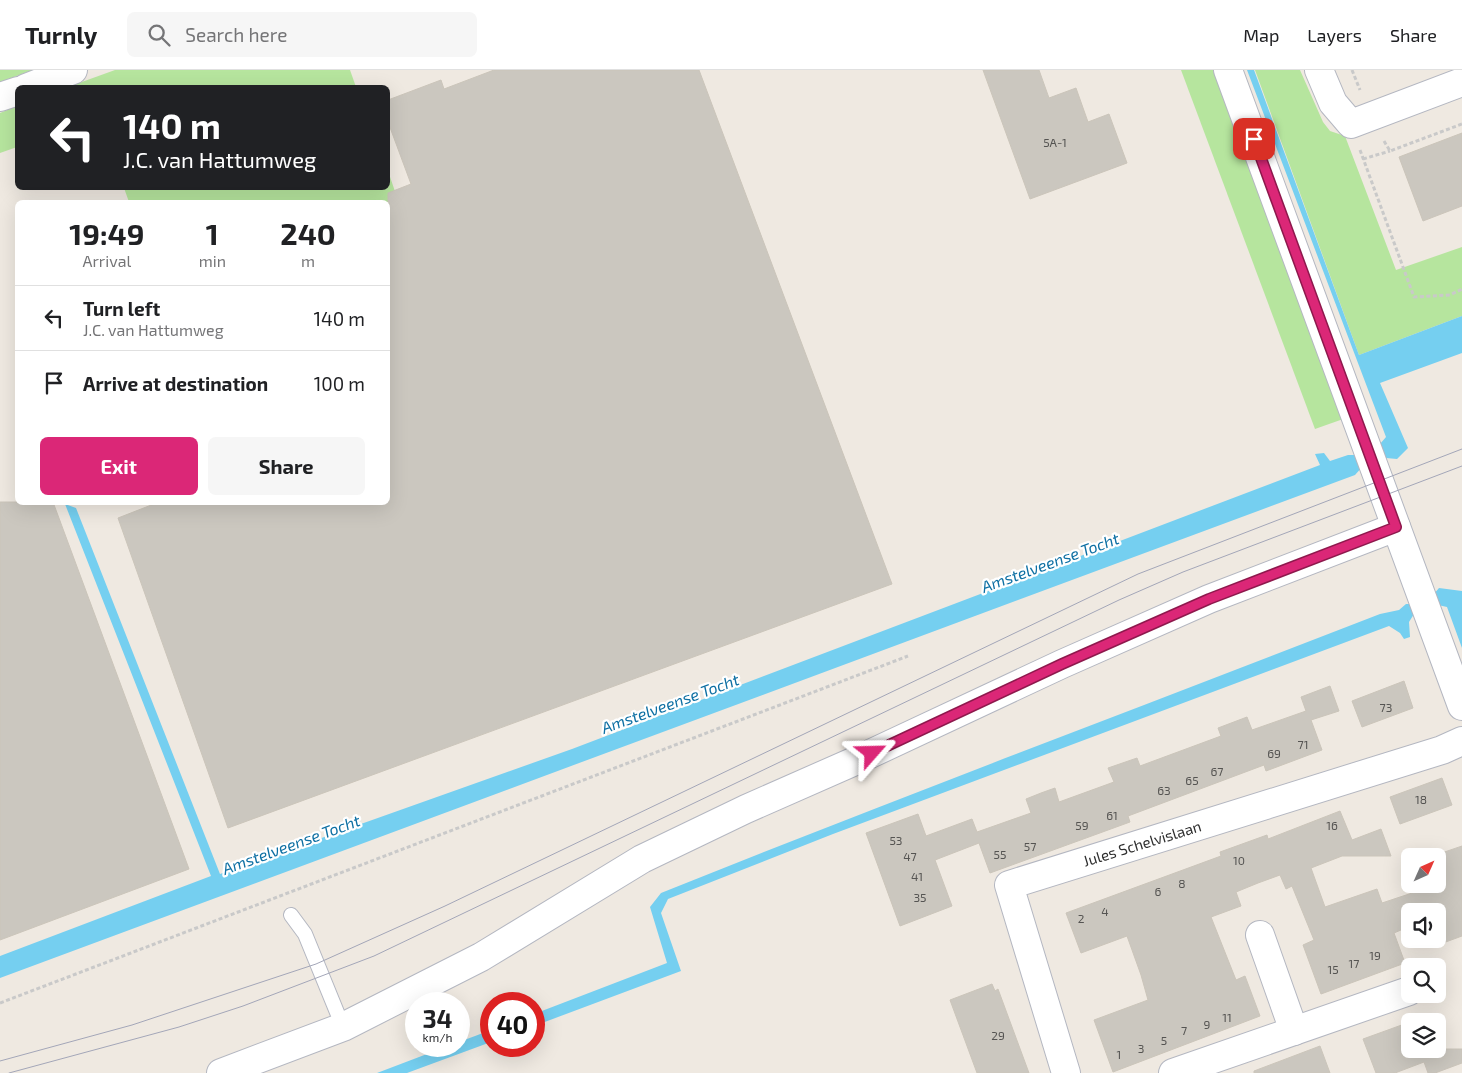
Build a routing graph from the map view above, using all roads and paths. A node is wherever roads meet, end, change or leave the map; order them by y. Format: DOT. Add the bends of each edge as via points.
graph roads {
  1 [pos="73,70"];
  2 [pos="1228,70"];
  3 [pos="1320,70"];
  4 [pos="1462,82"];
  5 [pos="34,85"];
  6 [pos="15,92"];
  7 [pos="0,97"];
  8 [pos="1360,120"];
  9 [pos="1462,124"];
  10 [pos="1390,151"];
  11 [pos="1364,159"];
  12 [pos="1462,289"];
  13 [pos="1396,527"];
  14 [pos="908,656"];
  15 [pos="1462,706"];
  16 [pos="1462,741"];
  17 [pos="291,915"];
  18 [pos="1260,935"];
  19 [pos="1401,995"];
  20 [pos="0,1003"];
  21 [pos="343,1027"];
  22 [pos="1294,1031"];
  23 [pos="221,1073"];
  24 [pos="1066,1073"];
  25 [pos="1173,1073"];
  1 -- 5 [label="street"];
  2 -- 13 [label="street"];
  3 -- 8 [label="street" via="1333,103"];
  4 -- 8 [label="street"];
  6 -- 7 [label="street"];
  8 -- 10 [label="path"];
  8 -- 11 [label="path"];
  9 -- 10 [label="path"];
  10 -- 11 [label="path"];
  11 -- 12 [label="path" via="1414,297 1450,295"];
  13 -- 15 [label="street"];
  13 -- 21 [label="street" via="1209,599 737,813 642,859 481,957"];
  14 -- 20 [label="path"];
  16 -- 24 [label="street, Jules Schelvislaan" via="1442,750 1009,885"];
  17 -- 21 [label="lane" via="305,934"];
  18 -- 22 [label="street"];
  19 -- 22 [label="street"];
  21 -- 23 [label="street"];
  22 -- 25 [label="street"];
}
